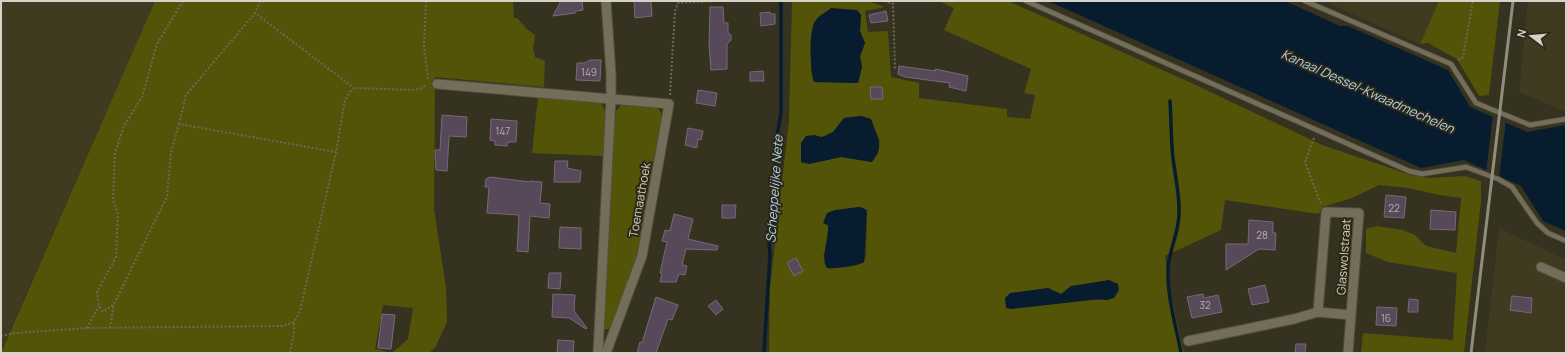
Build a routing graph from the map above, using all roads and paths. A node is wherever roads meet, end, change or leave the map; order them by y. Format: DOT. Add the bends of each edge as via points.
graph roads {
  1 [pos="184,1"];
  2 [pos="260,1"];
  3 [pos="426,1"];
  4 [pos="606,1"];
  5 [pos="714,1"];
  6 [pos="884,1"];
  7 [pos="1026,1"];
  8 [pos="1305,1"];
  9 [pos="1472,1"];
  10 [pos="255,13"];
  11 [pos="1451,64"];
  12 [pos="895,69"];
  13 [pos="437,84"];
  14 [pos="354,88"];
  15 [pos="611,98"];
  16 [pos="669,104"];
  17 [pos="1566,119"];
  18 [pos="179,124"];
  19 [pos="1317,130"];
  20 [pos="336,152"];
  21 [pos="1326,212"];
  22 [pos="1566,241"];
  23 [pos="1541,267"];
  24 [pos="1566,278"];
  25 [pos="114,304"];
  26 [pos="99,306"];
  27 [pos="1318,312"];
  28 [pos="1351,315"];
  29 [pos="294,322"];
  30 [pos="87,328"];
  31 [pos="110,328"];
  32 [pos="1,336"];
  33 [pos="1188,341"];
  34 [pos="290,353"];
  35 [pos="598,353"];
  36 [pos="606,353"];
  37 [pos="1348,353"];
  1 -- 26 [label="path" via="157,44 142,97 124,126 115,153 113,200 118,214 116,257 97,292"];
  2 -- 10 [label="path"];
  3 -- 14 [label="path" via="424,46 428,83 415,90"];
  4 -- 15 [label="street"];
  5 -- 16 [label="path" via="678,3 675,11"];
  6 -- 12 [label="path" via="893,4"];
  7 -- 19 [label="lane"];
  8 -- 11 [label="lane"];
  9 -- 11 [label="path" via="1463,57"];
  10 -- 14 [label="path"];
  10 -- 18 [label="path" via="186,95"];
  11 -- 17 [label="lane" via="1476,103 1530,125"];
  13 -- 15 [label="street"];
  14 -- 20 [label="path" via="345,100"];
  15 -- 16 [label="street"];
  15 -- 35 [label="street"];
  16 -- 36 [label="street, Toemaathoek" via="642,256"];
  18 -- 20 [label="path"];
  18 -- 25 [label="path" via="166,197"];
  19 -- 21 [label="path" via="1305,162"];
  19 -- 22 [label="lane" via="1409,171 1422,174 1466,167 1498,180 1512,187 1537,223 1548,233"];
  20 -- 29 [label="path" via="308,282 300,311"];
  21 -- 27 [label="street, Glaswolstraat"];
  21 -- 28 [label="street, Glaswolstraat" via="1359,213"];
  23 -- 24 [label="street"];
  25 -- 26 [label="path" via="103,312"];
  25 -- 31 [label="path"];
  26 -- 30 [label="path"];
  27 -- 28 [label="street"];
  27 -- 33 [label="street"];
  28 -- 37 [label="street, Glaswolstraat"];
  29 -- 31 [label="path" via="284,326"];
  29 -- 34 [label="path"];
  30 -- 31 [label="path"];
  30 -- 32 [label="path"];
}
